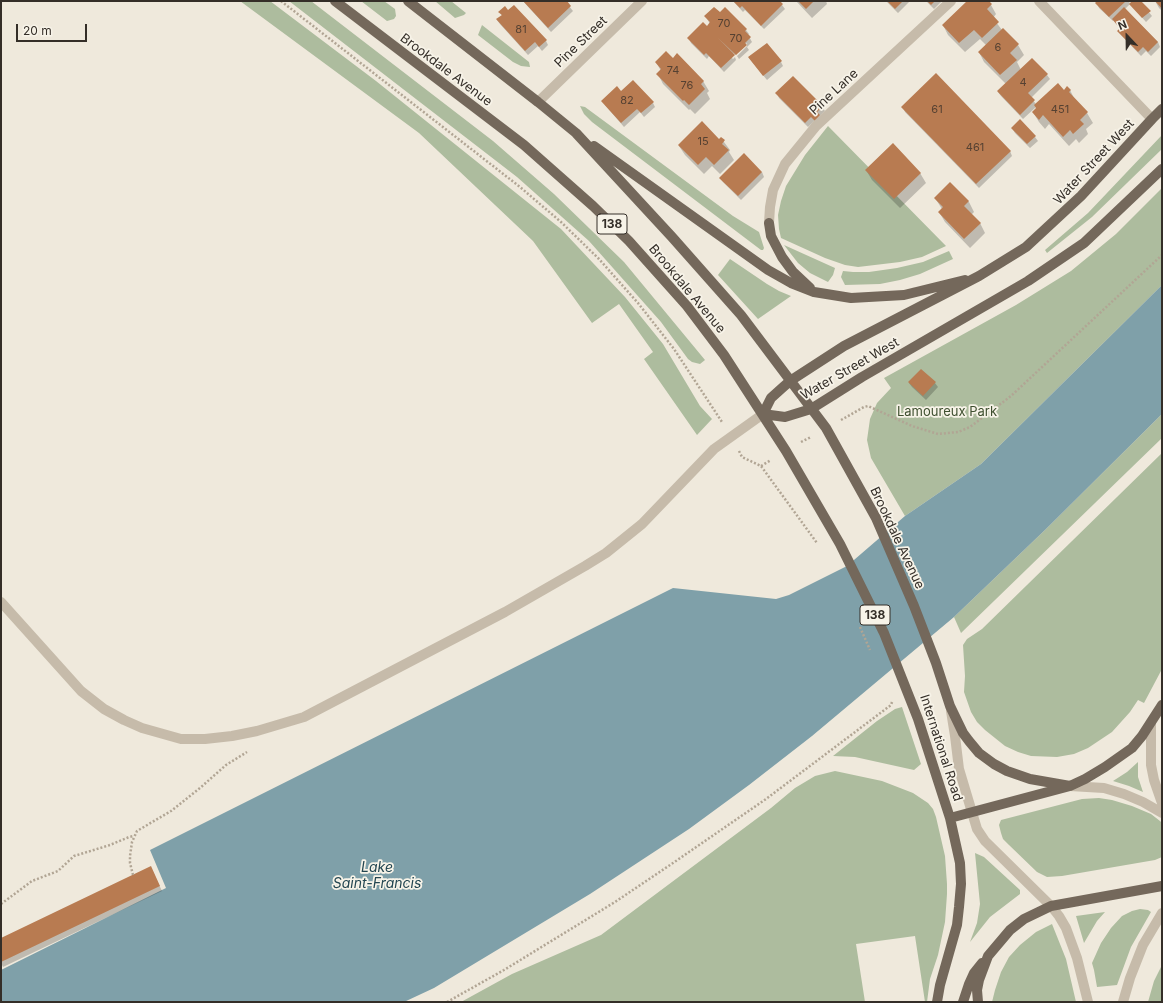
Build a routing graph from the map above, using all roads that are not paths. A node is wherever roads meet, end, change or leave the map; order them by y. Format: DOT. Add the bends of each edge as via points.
graph roads {
  1 [pos="335,1"];
  2 [pos="408,1"];
  3 [pos="642,1"];
  4 [pos="951,1"];
  5 [pos="1039,1"];
  6 [pos="538,102"];
  7 [pos="1162,109"];
  8 [pos="1152,119"];
  9 [pos="576,133"];
  10 [pos="1162,169"];
  11 [pos="769,223"];
  12 [pos="979,276"];
  13 [pos="814,292"];
  14 [pos="790,381"];
  15 [pos="811,409"];
  16 [pos="763,414"];
  17 [pos="1,602"];
  18 [pos="936,663"];
  19 [pos="906,687"];
  20 [pos="1162,705"];
  21 [pos="950,706"];
  22 [pos="1151,724"];
  23 [pos="1070,786"];
  24 [pos="1162,802"];
  25 [pos="971,812"];
  26 [pos="1162,813"];
  27 [pos="950,818"];
  28 [pos="1162,886"];
  29 [pos="1051,906"];
  30 [pos="1162,913"];
  31 [pos="988,956"];
  32 [pos="937,1002"];
  33 [pos="963,1002"];
  34 [pos="978,1002"];
  35 [pos="1088,1002"];
  36 [pos="1123,1002"];
  1 -- 16 [label="main road, Brookdale Avenue / 138" via="524,145 593,206 629,241 687,306 724,355"];
  2 -- 6 [label="main road, Brookdale Avenue / 138"];
  3 -- 6 [label="street, Pine Street"];
  4 -- 11 [label="street, Pine Lane" via="816,126 785,164 773,190"];
  5 -- 8 [label="street"];
  6 -- 9 [label="main road, Brookdale Avenue / 138"];
  7 -- 8 [label="main road, Water Street West"];
  8 -- 12 [label="main road, Water Street West" via="1082,196 1047,228 1026,247"];
  9 -- 13 [label="main road" via="768,270"];
  9 -- 14 [label="main road, Brookdale Avenue / 138" via="741,315"];
  10 -- 15 [label="main road, Water Street West" via="1084,242 1028,282"];
  11 -- 13 [label="main road" via="771,236 782,257 793,272"];
  12 -- 13 [label="main road" via="904,295 851,298"];
  12 -- 14 [label="main road, Water Street West" via="844,346"];
  14 -- 15 [label="main road, Brookdale Avenue / 138"];
  14 -- 16 [label="main road, Water Street West" via="771,398"];
  15 -- 16 [label="main road, Water Street West" via="785,417"];
  15 -- 18 [label="main road, Brookdale Avenue / 138" via="826,428 876,518"];
  16 -- 17 [label="street" via="714,449 642,524 606,553 498,616 304,717 257,731 225,737 181,739 147,730 124,720 104,709 81,691"];
  16 -- 19 [label="main road, Brookdale Avenue / 138" via="840,544 884,633"];
  18 -- 21 [label="main road, International Road"];
  19 -- 27 [label="main road, International Road"];
  20 -- 22 [label="main road, International Road"];
  21 -- 23 [label="main road, International Road" via="969,741 994,764 1030,779"];
  21 -- 25 [label="street" via="959,769"];
  22 -- 23 [label="main road, International Road" via="1127,751 1105,767"];
  22 -- 24 [label="street" via="1151,765"];
  23 -- 25 [label="main road, International Road"];
  23 -- 26 [label="street" via="1104,788 1143,802"];
  25 -- 27 [label="main road, International Road"];
  25 -- 29 [label="street" via="981,836"];
  27 -- 32 [label="main road, International Road" via="960,863 960,907 958,925"];
  28 -- 29 [label="main road"];
  29 -- 31 [label="main road" via="1024,919 1010,930"];
  29 -- 35 [label="street" via="1066,928"];
  30 -- 36 [label="street" via="1143,945"];
  31 -- 33 [label="main road" via="968,984"];
  31 -- 34 [label="main road" via="979,980"];
}
